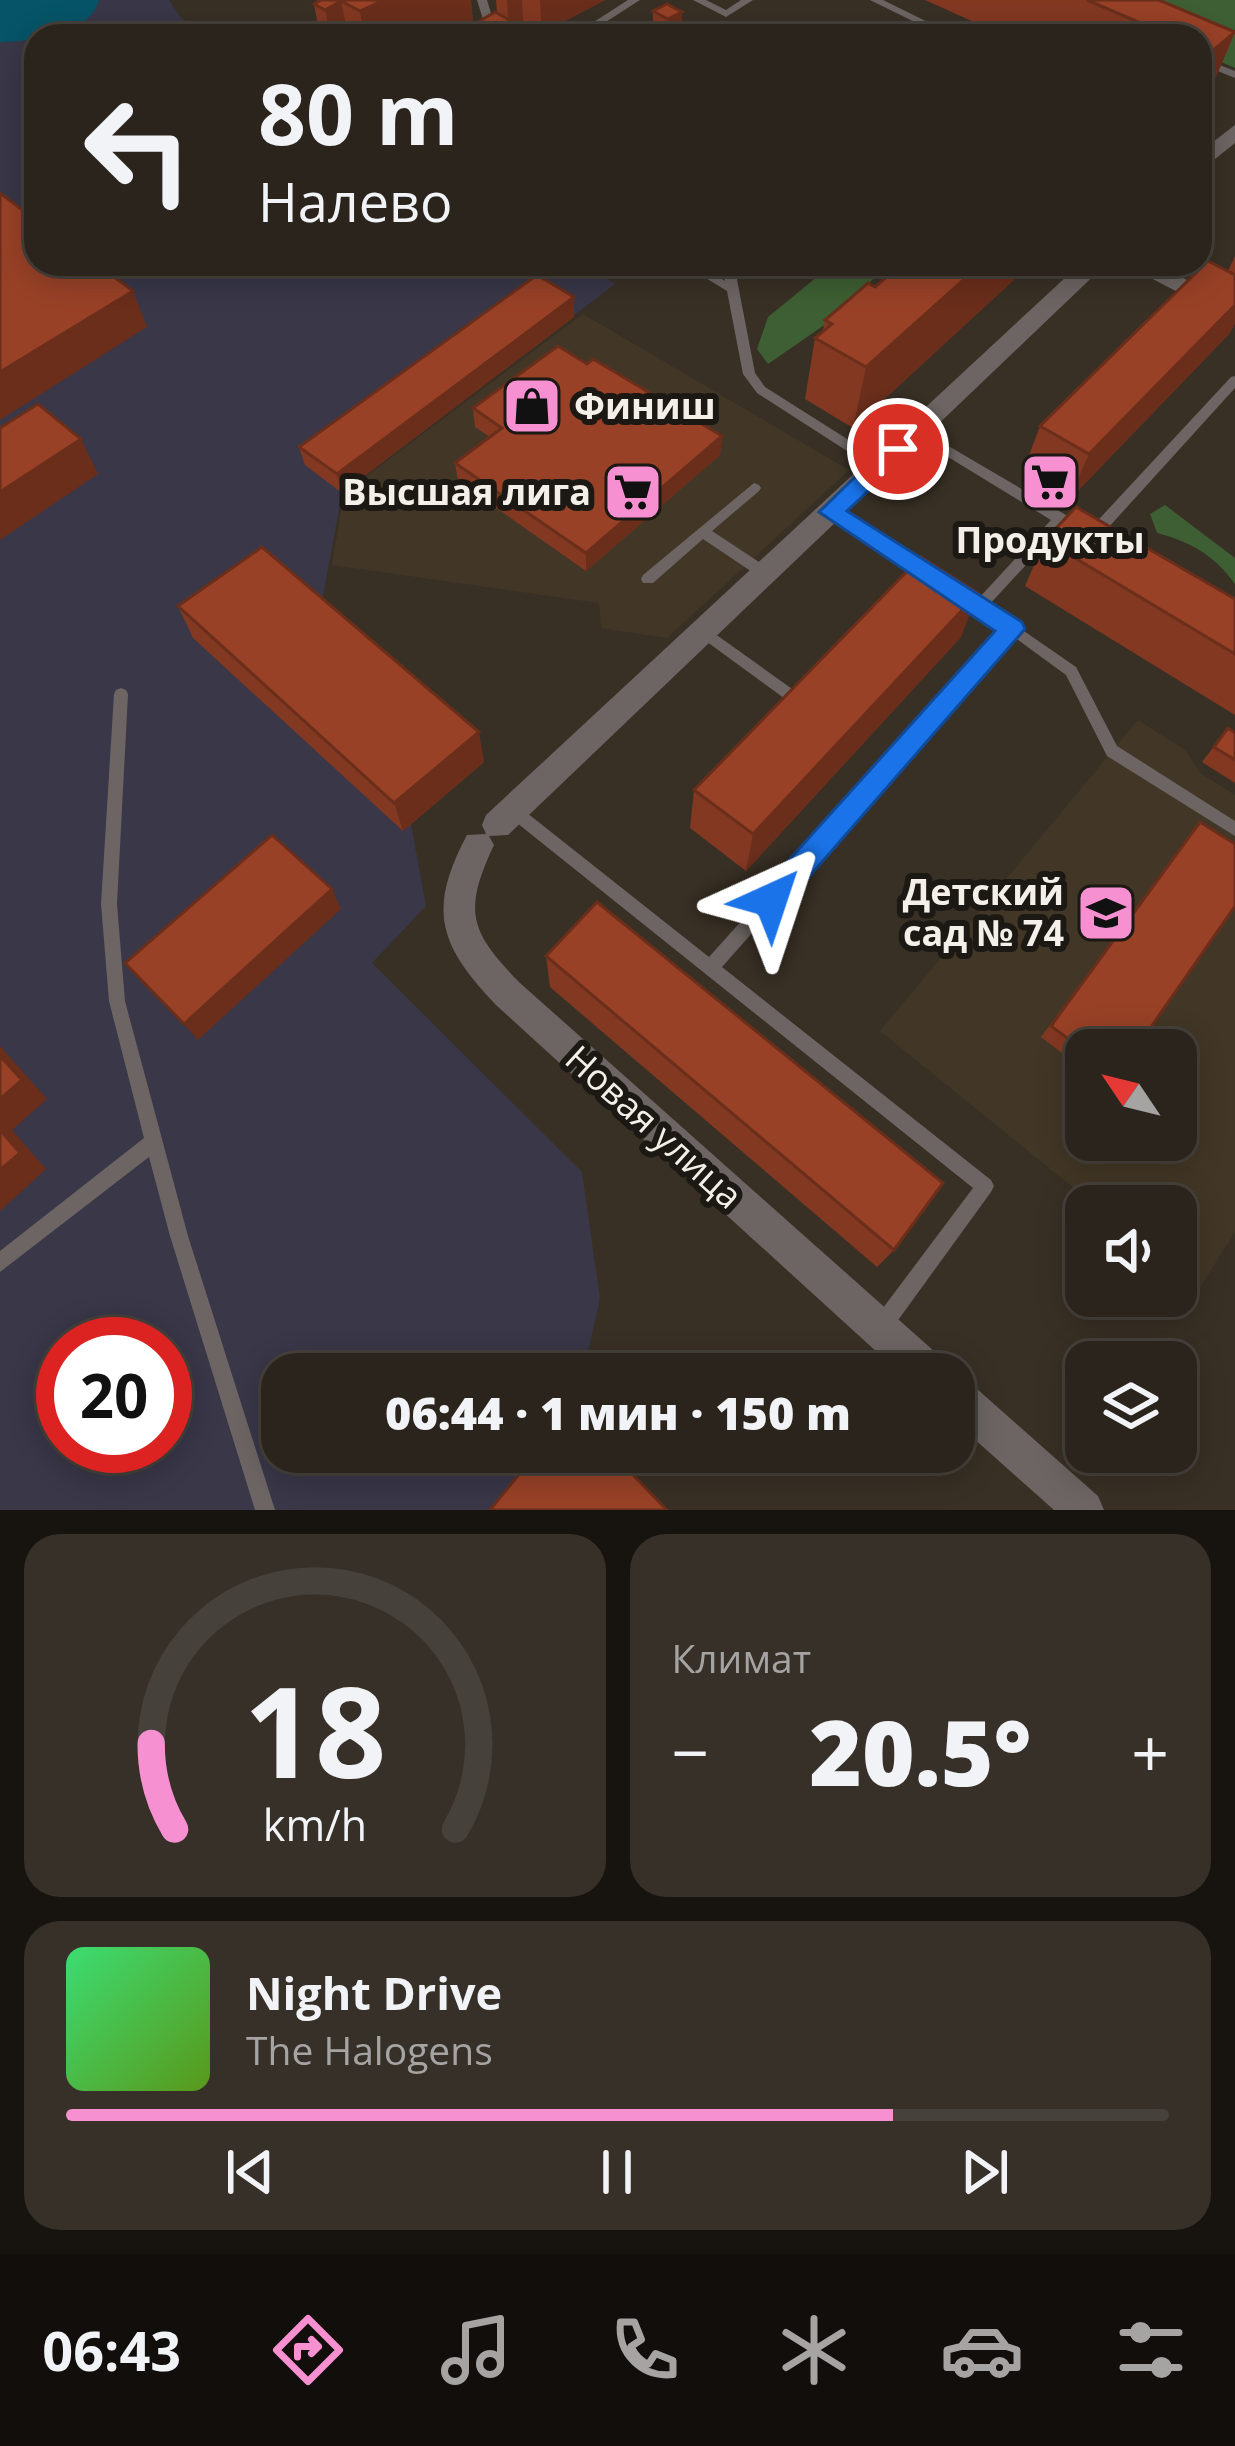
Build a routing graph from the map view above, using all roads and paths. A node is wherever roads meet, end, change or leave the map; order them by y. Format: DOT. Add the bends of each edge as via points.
graph roads {
  1 [pos="635,0"];
  2 [pos="698,0"];
  3 [pos="748,0"];
  4 [pos="875,0"];
  5 [pos="597,24"];
  6 [pos="926,24"];
  7 [pos="1235,131"];
  8 [pos="1212,151"];
  9 [pos="709,276"];
  10 [pos="728,276"];
  11 [pos="1081,276"];
  12 [pos="1160,276"];
  13 [pos="729,288"];
  14 [pos="1235,314"];
  15 [pos="1235,380"];
  16 [pos="1220,397"];
  17 [pos="1235,404"];
  18 [pos="916,432"];
  19 [pos="880,466"];
  20 [pos="754,488"];
  21 [pos="831,512"];
  22 [pos="1060,519"];
  23 [pos="703,532"];
  24 [pos="1091,537"];
  25 [pos="1112,549"];
  26 [pos="766,574"];
  27 [pos="648,580"];
  28 [pos="979,607"];
  29 [pos="1012,629"];
  30 [pos="704,632"];
  31 [pos="121,694"];
  32 [pos="797,700"];
  33 [pos="496,826"];
  34 [pos="1235,829"];
  35 [pos="710,968"];
  36 [pos="154,1142"];
  37 [pos="0,1263"];
  38 [pos="879,1329"];
  39 [pos="906,1353"];
  40 [pos="975,1414"];
  41 [pos="266,1510"];
  42 [pos="1084,1510"];
  1 -- 5 [label="lane"];
  2 -- 3 [label="lane" via="725,14"];
  4 -- 6 [label="lane"];
  7 -- 8 [label="street"];
  9 -- 13 [label="lane"];
  10 -- 13 [label="lane"];
  11 -- 18 [label="street"];
  12 -- 14 [label="street"];
  13 -- 19 [label="lane" via="749,374 761,390"];
  15 -- 16 [label="lane"];
  16 -- 17 [label="lane"];
  16 -- 24 [label="lane"];
  18 -- 19 [label="street"];
  18 -- 22 [label="lane"];
  19 -- 21 [label="street"];
  20 -- 23 [label="lane"];
  21 -- 26 [label="street"];
  21 -- 28 [label="lane"];
  22 -- 24 [label="lane"];
  22 -- 28 [label="lane"];
  23 -- 26 [label="lane"];
  23 -- 27 [label="lane"];
  24 -- 25 [label="lane"];
  26 -- 30 [label="street"];
  28 -- 29 [label="lane"];
  29 -- 34 [label="lane" via="1071,671 1112,751"];
  29 -- 35 [label="lane"];
  30 -- 32 [label="lane"];
  30 -- 33 [label="street"];
  31 -- 36 [label="lane" via="109,904 117,1001"];
  33 -- 35 [label="lane"];
  33 -- 38 [label="street, Новая улица" via="463,868 454,910 472,955"];
  35 -- 38 [label="lane" via="985,1186"];
  36 -- 37 [label="lane"];
  36 -- 41 [label="lane"];
  38 -- 39 [label="street, Новая улица"];
  40 -- 42 [label="street"];
}
